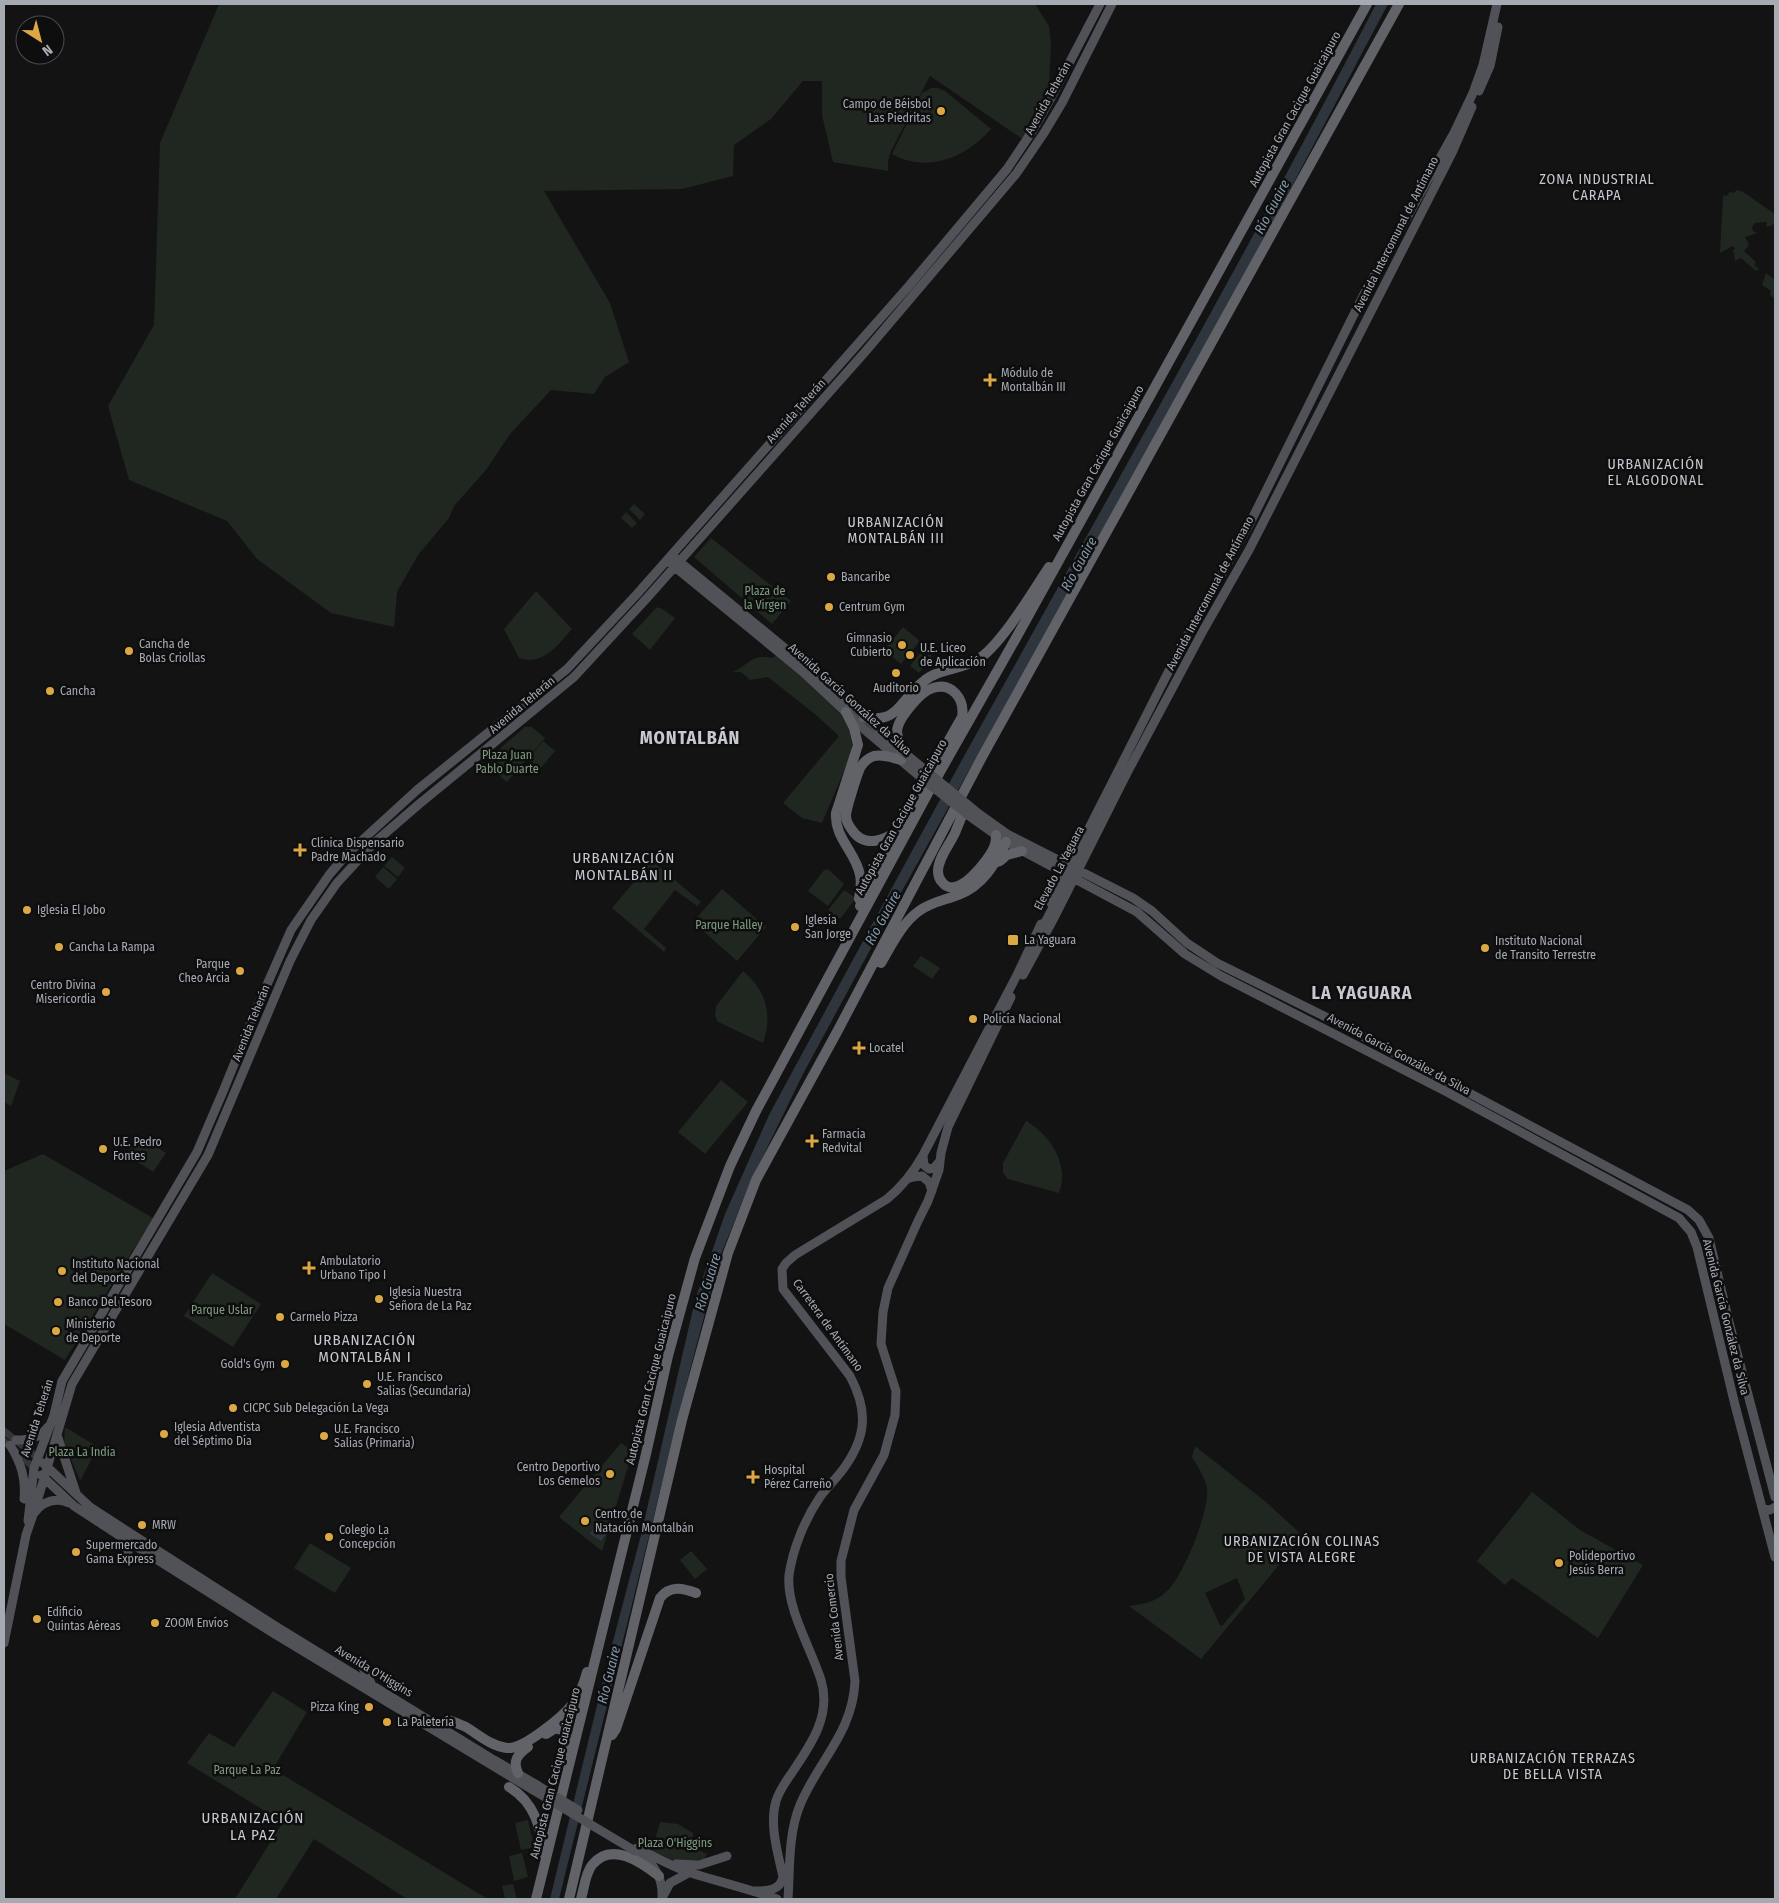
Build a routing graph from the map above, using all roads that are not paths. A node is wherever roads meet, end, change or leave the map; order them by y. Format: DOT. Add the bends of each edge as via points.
graph roads {
  1 [pos="1100,4"];
  2 [pos="1112,4"];
  3 [pos="1367,4"];
  4 [pos="1399,4"];
  5 [pos="1497,4"];
  6 [pos="1503,4"];
  7 [pos="1073,536"];
  8 [pos="669,557"];
  9 [pos="677,564"];
  10 [pos="846,712"];
  11 [pos="864,717"];
  12 [pos="901,756"];
  13 [pos="982,757"];
  14 [pos="1118,769"];
  15 [pos="1128,773"];
  16 [pos="928,793"];
  17 [pos="1101,816"];
  18 [pos="977,817"];
  19 [pos="899,830"];
  20 [pos="996,835"];
  21 [pos="1007,838"];
  22 [pos="1022,851"];
  23 [pos="996,862"];
  24 [pos="1067,870"];
  25 [pos="1076,875"];
  26 [pos="857,912"];
  27 [pos="1020,974"];
  28 [pos="809,1012"];
  29 [pos="846,1016"];
  30 [pos="923,1155"];
  31 [pos="940,1161"];
  32 [pos="908,1179"];
  33 [pos="932,1191"];
  34 [pos="52,1420"];
  35 [pos="4,1431"];
  36 [pos="57,1435"];
  37 [pos="10,1442"];
  38 [pos="38,1458"];
  39 [pos="47,1467"];
  40 [pos="34,1468"];
  41 [pos="44,1478"];
  42 [pos="76,1493"];
  43 [pos="1775,1497"];
  44 [pos="74,1506"];
  45 [pos="1775,1506"];
  46 [pos="1763,1508"];
  47 [pos="34,1512"];
  48 [pos="1775,1515"];
  49 [pos="1766,1522"];
  50 [pos="27,1531"];
  51 [pos="123,1538"];
  52 [pos="128,1552"];
  53 [pos="1775,1557"];
  54 [pos="696,1592"];
  55 [pos="4,1642"];
  56 [pos="599,1649"];
  57 [pos="362,1666"];
  58 [pos="372,1684"];
  59 [pos="448,1720"];
  60 [pos="606,1744"];
  61 [pos="518,1773"];
  62 [pos="566,1778"];
  63 [pos="509,1787"];
  64 [pos="535,1787"];
  65 [pos="636,1850"];
  66 [pos="727,1856"];
  67 [pos="665,1862"];
  68 [pos="545,1864"];
  69 [pos="690,1872"];
  70 [pos="659,1876"];
  71 [pos="755,1891"];
  72 [pos="662,1898"];
  73 [pos="536,1899"];
  74 [pos="569,1899"];
  75 [pos="580,1899"];
  76 [pos="777,1899"];
  77 [pos="788,1899"];
  1 -- 8 [label="main road, Avenida Teherán" via="1033,130 1007,169 908,287"];
  2 -- 9 [label="main road, Avenida Teherán" via="1062,103 1012,180"];
  3 -- 7 [label="highway, Autopista Gran Cacique Guaicaipuro"];
  4 -- 13 [label="highway"];
  5 -- 14 [label="main road, Avenida Intercomunal de Antímano" via="1483,65 1454,133 1363,296 1251,520"];
  6 -- 15 [label="main road, Avenida Intercomunal de Antímano" via="1490,66 1456,144 1249,550"];
  7 -- 11 [label="highway" via="1001,637 985,654 968,665 925,679 890,717"];
  7 -- 16 [label="highway, Autopista Gran Cacique Guaicaipuro"];
  8 -- 9 [label="main road, Avenida García González da Silva"];
  8 -- 34 [label="main road, Avenida Teherán" via="567,669 372,830 346,855 312,898 284,945 199,1148 62,1381"];
  9 -- 10 [label="main road, Avenida García González da Silva"];
  9 -- 11 [label="main road, Avenida García González da Silva" via="825,680"];
  9 -- 36 [label="main road, Avenida Teherán" via="574,677 396,823 352,866 324,900 302,934 208,1155 78,1373 67,1397"];
  10 -- 12 [label="main road, Avenida García González da Silva"];
  10 -- 26 [label="highway" via="858,745 836,822 860,875"];
  11 -- 12 [label="main road, Avenida García González da Silva"];
  12 -- 18 [label="main road, Avenida García González da Silva, bridge"];
  12 -- 19 [label="highway" via="874,756 866,761 859,771 846,816 853,833 866,841 883,840"];
  12 -- 19 [label="highway" via="897,732 905,713 931,688 951,689 958,694 962,717"];
  13 -- 20 [label="highway" via="955,834 938,867 943,883 954,887 974,875 991,853"];
  13 -- 29 [label="highway"];
  14 -- 17 [label="main road" via="1116,783"];
  14 -- 24 [label="main road, Avenida Intercomunal de Antímano"];
  15 -- 17 [label="main road"];
  15 -- 25 [label="main road, Avenida Intercomunal de Antímano"];
  16 -- 19 [label="highway"];
  16 -- 28 [label="highway, Autopista Gran Cacique Guaicaipuro"];
  17 -- 27 [label="main road, Elevado La Yaguara, bridge"];
  18 -- 20 [label="main road, Avenida García González da Silva"];
  18 -- 21 [label="main road, Avenida García González da Silva"];
  19 -- 26 [label="highway"];
  20 -- 21 [label="main road, Avenida García González da Silva"];
  21 -- 22 [label="main road, Avenida García González da Silva"];
  21 -- 23 [label="highway"];
  21 -- 24 [label="main road, Avenida García González da Silva"];
  22 -- 23 [label="highway" via="1008,854"];
  22 -- 24 [label="main road, Avenida García González da Silva"];
  23 -- 29 [label="highway" via="987,875 968,890 934,903 910,918 858,1003"];
  24 -- 25 [label="main road, Avenida García González da Silva"];
  24 -- 27 [label="main road, Avenida Intercomunal de Antímano"];
  25 -- 27 [label="main road, Avenida Intercomunal de Antímano"];
  25 -- 43 [label="main road, Avenida García González da Silva" via="1133,898 1187,943 1217,963 1340,1024 1683,1206 1699,1220 1709,1238"];
  25 -- 46 [label="main road, Avenida García González da Silva" via="1137,912 1185,954 1221,976 1448,1092 1679,1218 1695,1239"];
  26 -- 28 [label="highway"];
  27 -- 30 [label="main road, Avenida Intercomunal de Antímano"];
  27 -- 31 [label="main road, Avenida Intercomunal de Antímano" via="948,1127"];
  28 -- 56 [label="highway, Autopista Gran Cacique Guaicaipuro" via="730,1166 695,1258 668,1356"];
  29 -- 60 [label="highway" via="756,1180 728,1253 682,1420"];
  30 -- 31 [label="main road" via="924,1165 929,1169"];
  30 -- 32 [label="main road, Avenida Intercomunal de Antímano"];
  31 -- 33 [label="main road, Avenida Intercomunal de Antímano"];
  32 -- 33 [label="main road" via="922,1176"];
  32 -- 71 [label="main road, Carretera de Antímano" via="887,1199 794,1255 782,1269 783,1289 850,1376 862,1407 863,1424 856,1448 812,1509 792,1560 790,1597 815,1662 824,1698 814,1738 776,1801 774,1817 782,1882 774,1889"];
  33 -- 77 [label="main road, Avenida Comercio" via="888,1288 883,1312 881,1344 896,1391 894,1414 884,1455 854,1510 841,1561 853,1697 839,1738 794,1821"];
  34 -- 37 [label="main road" via="38,1436"];
  34 -- 38 [label="main road, Avenida Teherán"];
  35 -- 37 [label="street, Avenida O'Higgins"];
  36 -- 39 [label="main road, Avenida Teherán"];
  36 -- 42 [label="main road"];
  37 -- 38 [label="street, Avenida O'Higgins"];
  37 -- 40 [label="street, Avenida O'Higgins"];
  37 -- 50 [label="main road" via="24,1476 23,1510"];
  38 -- 39 [label="main road, Avenida O'Higgins"];
  38 -- 40 [label="main road, Avenida Teherán"];
  39 -- 41 [label="main road, Avenida Teherán"];
  39 -- 42 [label="main road, Avenida O'Higgins"];
  40 -- 41 [label="main road, Avenida O'Higgins"];
  40 -- 50 [label="main road, Avenida Teherán"];
  41 -- 44 [label="main road, Avenida O'Higgins"];
  41 -- 47 [label="main road, Avenida Teherán"];
  42 -- 58 [label="main road, Avenida O'Higgins" via="127,1531"];
  44 -- 47 [label="main road" via="52,1500"];
  44 -- 51 [label="main road, Avenida O'Higgins"];
  45 -- 46 [label="main road" via="1770,1510"];
  46 -- 49 [label="main road, Avenida García González da Silva"];
  47 -- 50 [label="main road, Avenida Teherán"];
  48 -- 49 [label="main road" via="1769,1516"];
  49 -- 53 [label="main road, Avenida García González da Silva"];
  50 -- 55 [label="main road"];
  51 -- 52 [label="main road"];
  51 -- 64 [label="main road, Avenida O'Higgins" via="287,1641"];
  54 -- 60 [label="highway" via="674,1588 660,1598 616,1729"];
  56 -- 59 [label="highway" via="572,1704 517,1748 496,1745"];
  56 -- 62 [label="highway, Autopista Gran Cacique Guaicaipuro"];
  57 -- 58 [label="main road"];
  58 -- 61 [label="main road, Avenida O'Higgins"];
  60 -- 74 [label="highway"];
  61 -- 62 [label="highway" via="515,1764 520,1754 558,1728 566,1733 568,1741"];
  61 -- 64 [label="main road, Avenida O'Higgins"];
  62 -- 68 [label="highway, Autopista Gran Cacique Guaicaipuro"];
  63 -- 68 [label="highway" via="523,1798 537,1819"];
  64 -- 65 [label="main road, Avenida O'Higgins, bridge"];
  65 -- 67 [label="main road, Avenida O'Higgins"];
  65 -- 70 [label="main road" via="650,1862"];
  66 -- 67 [label="main road" via="699,1865"];
  67 -- 69 [label="main road, Avenida O'Higgins"];
  68 -- 73 [label="highway, Autopista Gran Cacique Guaicaipuro"];
  69 -- 71 [label="main road, Avenida O'Higgins"];
  69 -- 72 [label="main road" via="670,1883"];
  70 -- 72 [label="main road"];
  70 -- 75 [label="highway" via="630,1858 609,1854 592,1865"];
  71 -- 76 [label="main road, Avenida O'Higgins"];
}
